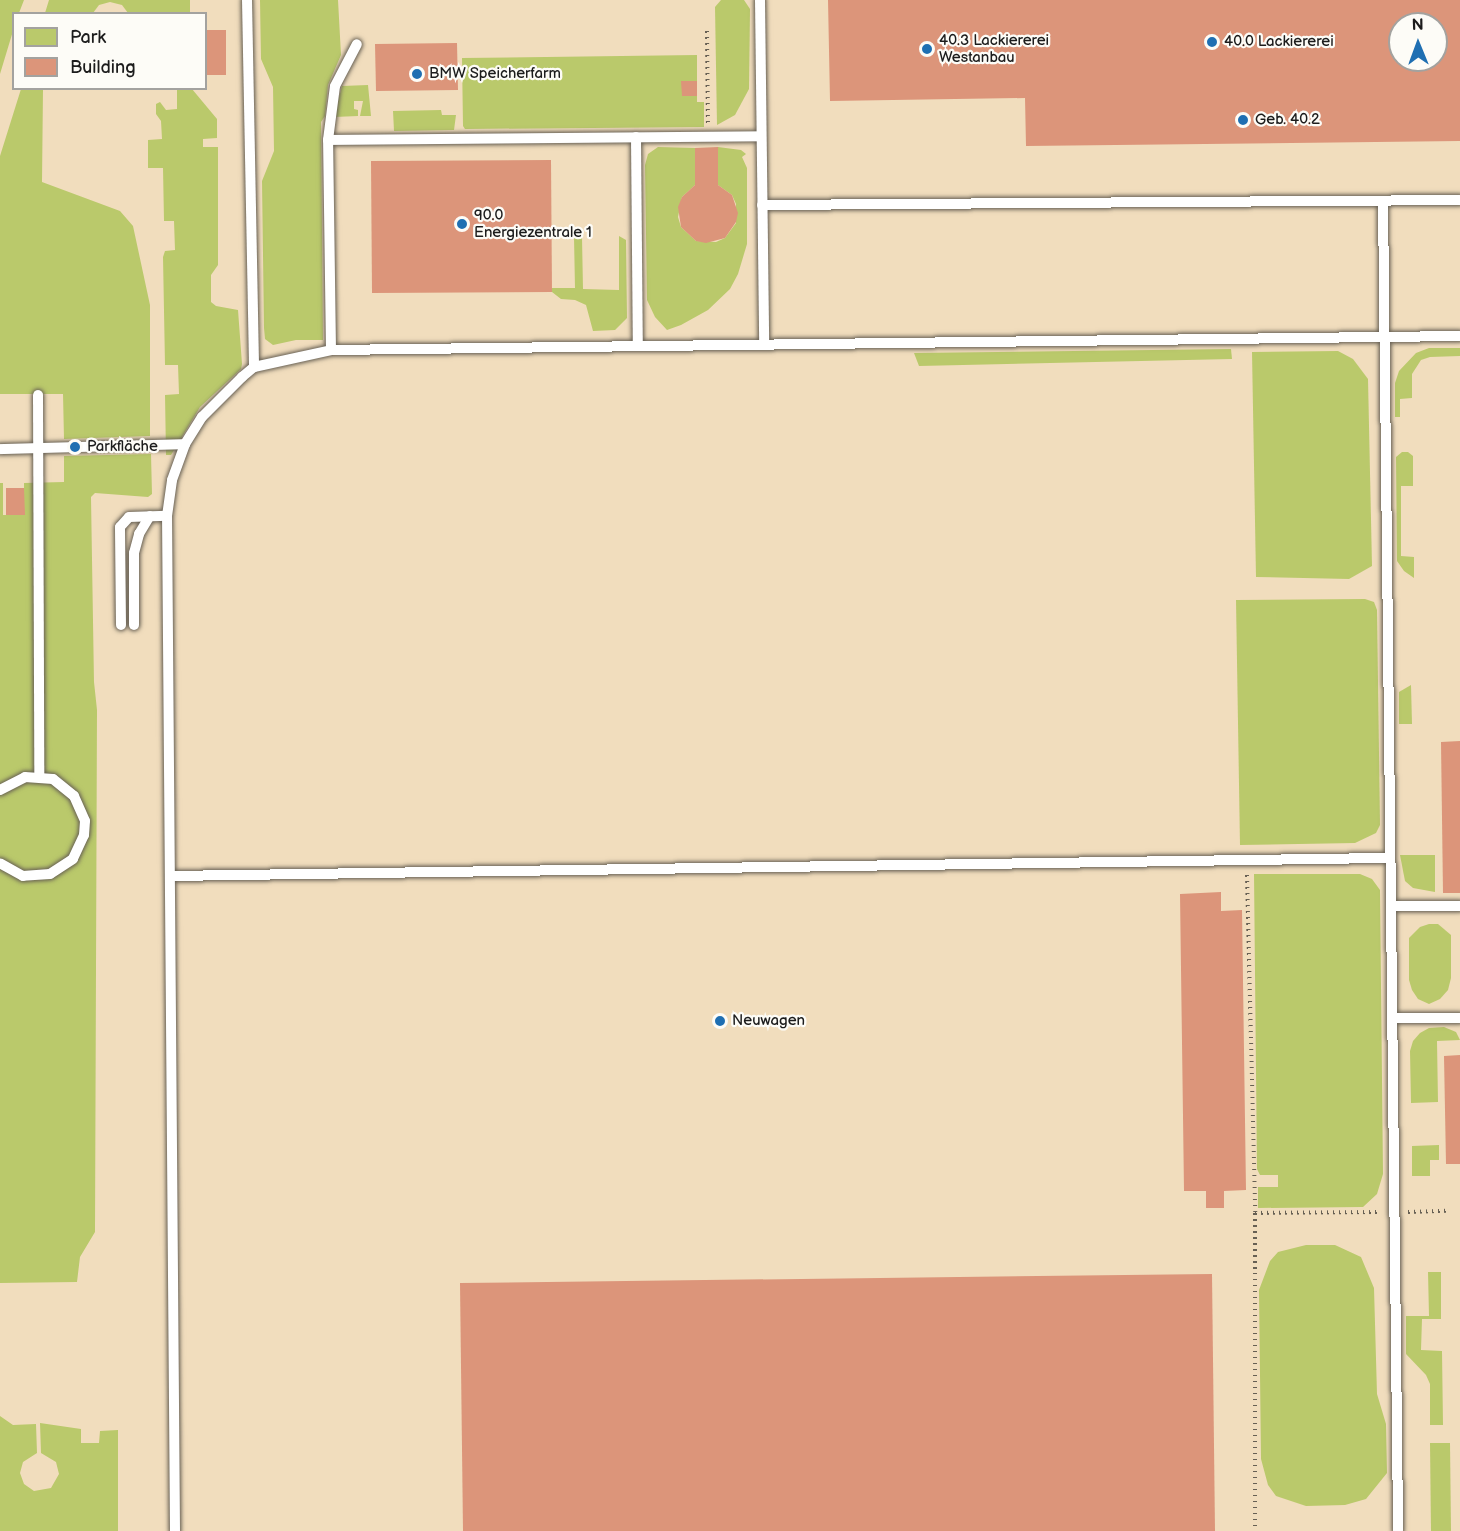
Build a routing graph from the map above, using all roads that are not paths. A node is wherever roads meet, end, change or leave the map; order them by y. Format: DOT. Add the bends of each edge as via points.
graph roads {
  1 [pos="247,0"];
  2 [pos="760,0"];
  3 [pos="357,44"];
  4 [pos="761,136"];
  5 [pos="636,137"];
  6 [pos="328,140"];
  7 [pos="1460,200"];
  8 [pos="1383,201"];
  9 [pos="762,205"];
  10 [pos="1460,336"];
  11 [pos="1384,337"];
  12 [pos="764,344"];
  13 [pos="638,346"];
  14 [pos="331,350"];
  15 [pos="254,367"];
  16 [pos="38,395"];
  17 [pos="184,444"];
  18 [pos="38,448"];
  19 [pos="0,449"];
  20 [pos="150,516"];
  21 [pos="167,516"];
  22 [pos="122,625"];
  23 [pos="134,625"];
  24 [pos="39,776"];
  25 [pos="0,790"];
  26 [pos="1390,858"];
  27 [pos="0,863"];
  28 [pos="170,876"];
  29 [pos="1391,906"];
  30 [pos="1460,906"];
  31 [pos="1392,1018"];
  32 [pos="1460,1018"];
  33 [pos="175,1531"];
  34 [pos="1398,1531"];
  1 -- 15 [label="lane"];
  2 -- 4 [label="lane"];
  3 -- 6 [label="lane" via="335,86"];
  4 -- 5 [label="lane"];
  4 -- 9 [label="lane"];
  5 -- 6 [label="lane"];
  5 -- 13 [label="lane"];
  6 -- 14 [label="lane"];
  7 -- 8 [label="lane"];
  8 -- 9 [label="lane"];
  8 -- 11 [label="lane"];
  9 -- 12 [label="lane"];
  10 -- 11 [label="lane"];
  11 -- 12 [label="lane"];
  11 -- 26 [label="lane"];
  12 -- 13 [label="lane"];
  13 -- 14 [label="lane"];
  14 -- 15 [label="lane"];
  15 -- 17 [label="lane" via="202,417"];
  16 -- 18 [label="lane"];
  17 -- 18 [label="lane"];
  17 -- 21 [label="lane" via="172,480"];
  18 -- 19 [label="lane"];
  18 -- 24 [label="lane"];
  20 -- 21 [label="lane"];
  20 -- 22 [label="lane" via="129,517 120,527"];
  20 -- 23 [label="lane" via="134,553"];
  21 -- 28 [label="lane"];
  24 -- 25 [label="lane" via="12,781"];
  24 -- 27 [label="lane" via="65,786 81,807 84,835 80,848 63,868 44,876 23,876"];
  26 -- 28 [label="lane"];
  26 -- 29 [label="lane"];
  28 -- 33 [label="lane"];
  29 -- 30 [label="lane"];
  29 -- 31 [label="lane"];
  31 -- 32 [label="lane"];
  31 -- 34 [label="lane"];
}
